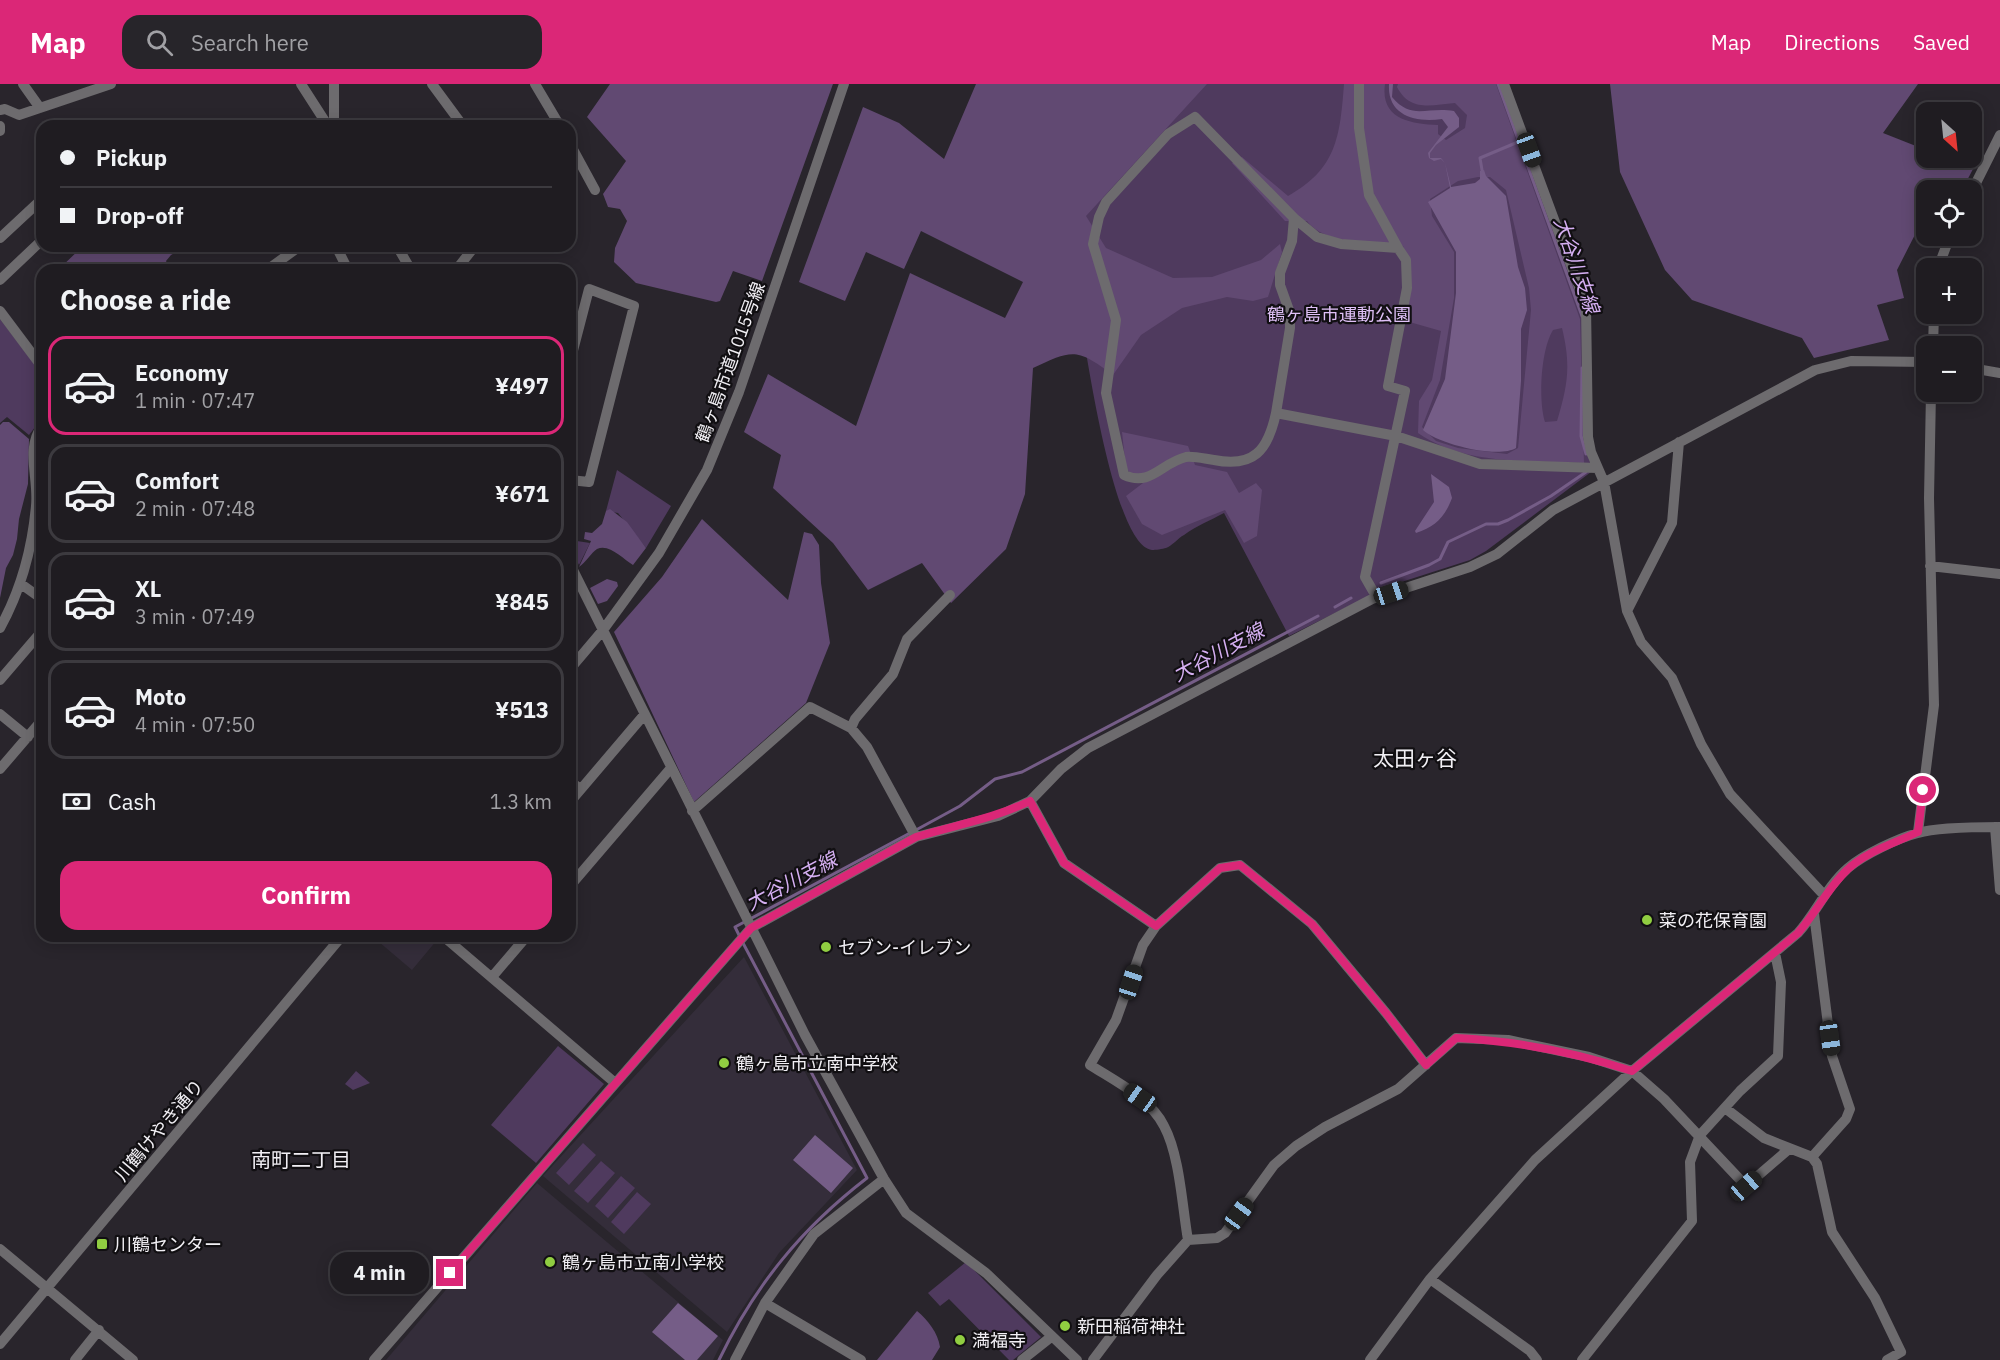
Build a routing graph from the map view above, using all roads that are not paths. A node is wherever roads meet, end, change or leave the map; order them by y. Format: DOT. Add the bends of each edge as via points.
graph roads {
  1 [pos="23,84"];
  2 [pos="75,84"];
  3 [pos="111,84"];
  4 [pos="301,84"];
  5 [pos="334,84"];
  6 [pos="432,84"];
  7 [pos="535,84"];
  8 [pos="844,84"];
  9 [pos="1359,84"];
  10 [pos="1504,84"];
  11 [pos="81,94"];
  12 [pos="40,108"];
  13 [pos="0,110"];
  14 [pos="324,120"];
  15 [pos="333,120"];
  16 [pos="459,120"];
  17 [pos="556,120"];
  18 [pos="0,126"];
  19 [pos="0,131"];
  20 [pos="2000,135"];
  21 [pos="576,155"];
  22 [pos="1978,180"];
  23 [pos="595,190"];
  24 [pos="36,205"];
  25 [pos="1294,218"];
  26 [pos="0,238"];
  27 [pos="36,246"];
  28 [pos="1398,248"];
  29 [pos="292,252"];
  30 [pos="470,252"];
  31 [pos="275,264"];
  32 [pos="461,264"];
  33 [pos="0,280"];
  34 [pos="0,311"];
  35 [pos="576,340"];
  36 [pos="36,359"];
  37 [pos="1916,362"];
  38 [pos="1982,370"];
  39 [pos="2000,373"];
  40 [pos="1931,402"];
  41 [pos="1276,413"];
  42 [pos="1396,436"];
  43 [pos="36,437"];
  44 [pos="1679,442"];
  45 [pos="1597,468"];
  46 [pos="576,481"];
  47 [pos="1604,482"];
  48 [pos="36,483"];
  49 [pos="36,500"];
  50 [pos="36,547"];
  51 [pos="29,551"];
  52 [pos="1930,566"];
  53 [pos="2000,574"];
  54 [pos="576,576"];
  55 [pos="21,584"];
  56 [pos="1373,591"];
  57 [pos="36,595"];
  58 [pos="950,595"];
  59 [pos="1627,611"];
  60 [pos="0,628"];
  61 [pos="603,630"];
  62 [pos="36,638"];
  63 [pos="576,662"];
  64 [pos="0,680"];
  65 [pos="0,714"];
  66 [pos="644,715"];
  67 [pos="36,727"];
  68 [pos="851,728"];
  69 [pos="28,737"];
  70 [pos="670,768"];
  71 [pos="0,769"];
  72 [pos="576,786"];
  73 [pos="580,789"];
  74 [pos="576,794"];
  75 [pos="1030,801"];
  76 [pos="692,811"];
  77 [pos="1997,827"];
  78 [pos="1918,832"];
  79 [pos="916,837"];
  80 [pos="576,879"];
  81 [pos="2000,890"];
  82 [pos="1824,895"];
  83 [pos="1814,914"];
  84 [pos="1156,926"];
  85 [pos="748,930"];
  86 [pos="337,942"];
  87 [pos="454,942"];
  88 [pos="522,942"];
  89 [pos="1775,953"];
  90 [pos="492,977"];
  91 [pos="1426,1065"];
  92 [pos="1632,1071"];
  93 [pos="614,1082"];
  94 [pos="1725,1108"];
  95 [pos="1700,1135"];
  96 [pos="1789,1149"];
  97 [pos="1812,1157"];
  98 [pos="884,1179"];
  99 [pos="1188,1240"];
  100 [pos="0,1249"];
  101 [pos="1431,1279"];
  102 [pos="47,1288"];
  103 [pos="765,1303"];
  104 [pos="99,1330"];
  105 [pos="1051,1337"];
  106 [pos="0,1344"];
  107 [pos="75,1360"];
  108 [pos="133,1360"];
  109 [pos="374,1360"];
  110 [pos="735,1360"];
  111 [pos="861,1360"];
  112 [pos="1022,1360"];
  113 [pos="1077,1360"];
  114 [pos="1094,1360"];
  115 [pos="1370,1360"];
  116 [pos="1537,1360"];
  117 [pos="1582,1360"];
  118 [pos="1887,1360"];
  1 -- 12 [label="street"];
  2 -- 11 [label="street"];
  3 -- 11 [label="street"];
  4 -- 14 [label="street"];
  5 -- 15 [label="street"];
  6 -- 16 [label="street"];
  7 -- 17 [label="street"];
  8 -- 61 [label="street, 鶴ヶ島市道1015号線" via="721,439 659,553"];
  9 -- 28 [label="street" via="1359,128 1369,195"];
  10 -- 45 [label="street" via="1586,306 1588,437"];
  11 -- 12 [label="street"];
  12 -- 13 [label="street" via="19,115"];
  18 -- 19 [label="street"];
  20 -- 22 [label="street"];
  21 -- 23 [label="street"];
  24 -- 26 [label="street"];
  25 -- 28 [label="street" via="1317,237 1341,244"];
  25 -- 41 [label="street" via="1292,241 1280,273 1290,328"];
  25 -- 41 [label="street" via="1195,117 1168,134 1106,202 1093,244 1116,320 1106,393 1124,475 1136,480 1148,478 1188,457 1232,464 1253,458 1266,445"];
  27 -- 33 [label="street"];
  28 -- 42 [label="street" via="1406,260 1407,288 1388,386 1406,391"];
  29 -- 31 [label="street"];
  30 -- 32 [label="street"];
  34 -- 36 [label="street"];
  35 -- 46 [label="street" via="589,289 634,306 589,482"];
  37 -- 44 [label="street" via="1851,361 1815,370"];
  38 -- 39 [label="street"];
  40 -- 52 [label="street"];
  41 -- 42 [label="street"];
  42 -- 45 [label="street" via="1480,464"];
  42 -- 56 [label="street" via="1365,577"];
  43 -- 48 [label="street" via="32,444"];
  44 -- 47 [label="street"];
  44 -- 59 [label="street" via="1672,523"];
  45 -- 47 [label="street"];
  47 -- 59 [label="street"];
  47 -- 75 [label="street" via="1554,510 1497,554 1470,567 1372,599 1088,748"];
  49 -- 51 [label="street"];
  50 -- 51 [label="street"];
  51 -- 55 [label="street"];
  52 -- 53 [label="street"];
  52 -- 78 [label="street" via="1934,705"];
  54 -- 61 [label="street"];
  55 -- 57 [label="street"];
  55 -- 60 [label="street"];
  58 -- 68 [label="street" via="907,639 893,674"];
  59 -- 82 [label="street" via="1641,642 1672,678 1701,744 1730,794"];
  61 -- 63 [label="street"];
  61 -- 66 [label="street"];
  62 -- 64 [label="street"];
  65 -- 69 [label="street"];
  66 -- 70 [label="street"];
  66 -- 73 [label="street"];
  67 -- 69 [label="street"];
  68 -- 76 [label="street" via="810,707"];
  68 -- 79 [label="street" via="867,747"];
  69 -- 71 [label="street"];
  70 -- 76 [label="street"];
  70 -- 80 [label="street"];
  72 -- 73 [label="street"];
  73 -- 74 [label="street"];
  75 -- 79 [label="street" via="999,816"];
  75 -- 84 [label="street" via="1064,863"];
  76 -- 85 [label="street"];
  77 -- 78 [label="street"];
  77 -- 81 [label="street"];
  78 -- 82 [label="street" via="1848,868"];
  79 -- 85 [label="street"];
  82 -- 83 [label="street"];
  83 -- 89 [label="street"];
  83 -- 97 [label="street" via="1832,1056 1850,1109 1846,1119"];
  84 -- 91 [label="street" via="1220,868 1240,865 1312,924"];
  84 -- 99 [label="street" via="1143,945 1116,1020 1090,1065 1140,1098 1164,1126"];
  85 -- 93 [label="street"];
  85 -- 98 [label="street"];
  86 -- 102 [label="street, 川鶴けやき通り"];
  87 -- 90 [label="street"];
  88 -- 90 [label="street"];
  89 -- 92 [label="street"];
  89 -- 94 [label="street" via="1781,982 1778,1056"];
  90 -- 93 [label="street"];
  91 -- 92 [label="street" via="1456,1038 1508,1040 1589,1057"];
  91 -- 99 [label="street" via="1398,1089 1296,1146 1274,1165 1225,1233 1217,1238"];
  92 -- 95 [label="street"];
  92 -- 101 [label="street" via="1535,1160"];
  93 -- 109 [label="street"];
  94 -- 95 [label="street"];
  94 -- 96 [label="street" via="1764,1138"];
  95 -- 96 [label="street" via="1746,1186"];
  95 -- 117 [label="street" via="1690,1162 1692,1221"];
  96 -- 97 [label="street"];
  97 -- 118 [label="street" via="1817,1164 1832,1232 1875,1298 1901,1352"];
  98 -- 103 [label="street" via="814,1234"];
  98 -- 105 [label="street" via="906,1213 986,1273"];
  99 -- 114 [label="street"];
  100 -- 102 [label="street"];
  101 -- 115 [label="street"];
  101 -- 116 [label="street"];
  102 -- 104 [label="street"];
  102 -- 106 [label="street, 川鶴けやき通り"];
  103 -- 110 [label="street"];
  103 -- 111 [label="street"];
  104 -- 107 [label="street"];
  104 -- 108 [label="street"];
  105 -- 112 [label="street"];
  105 -- 113 [label="street"];
}
